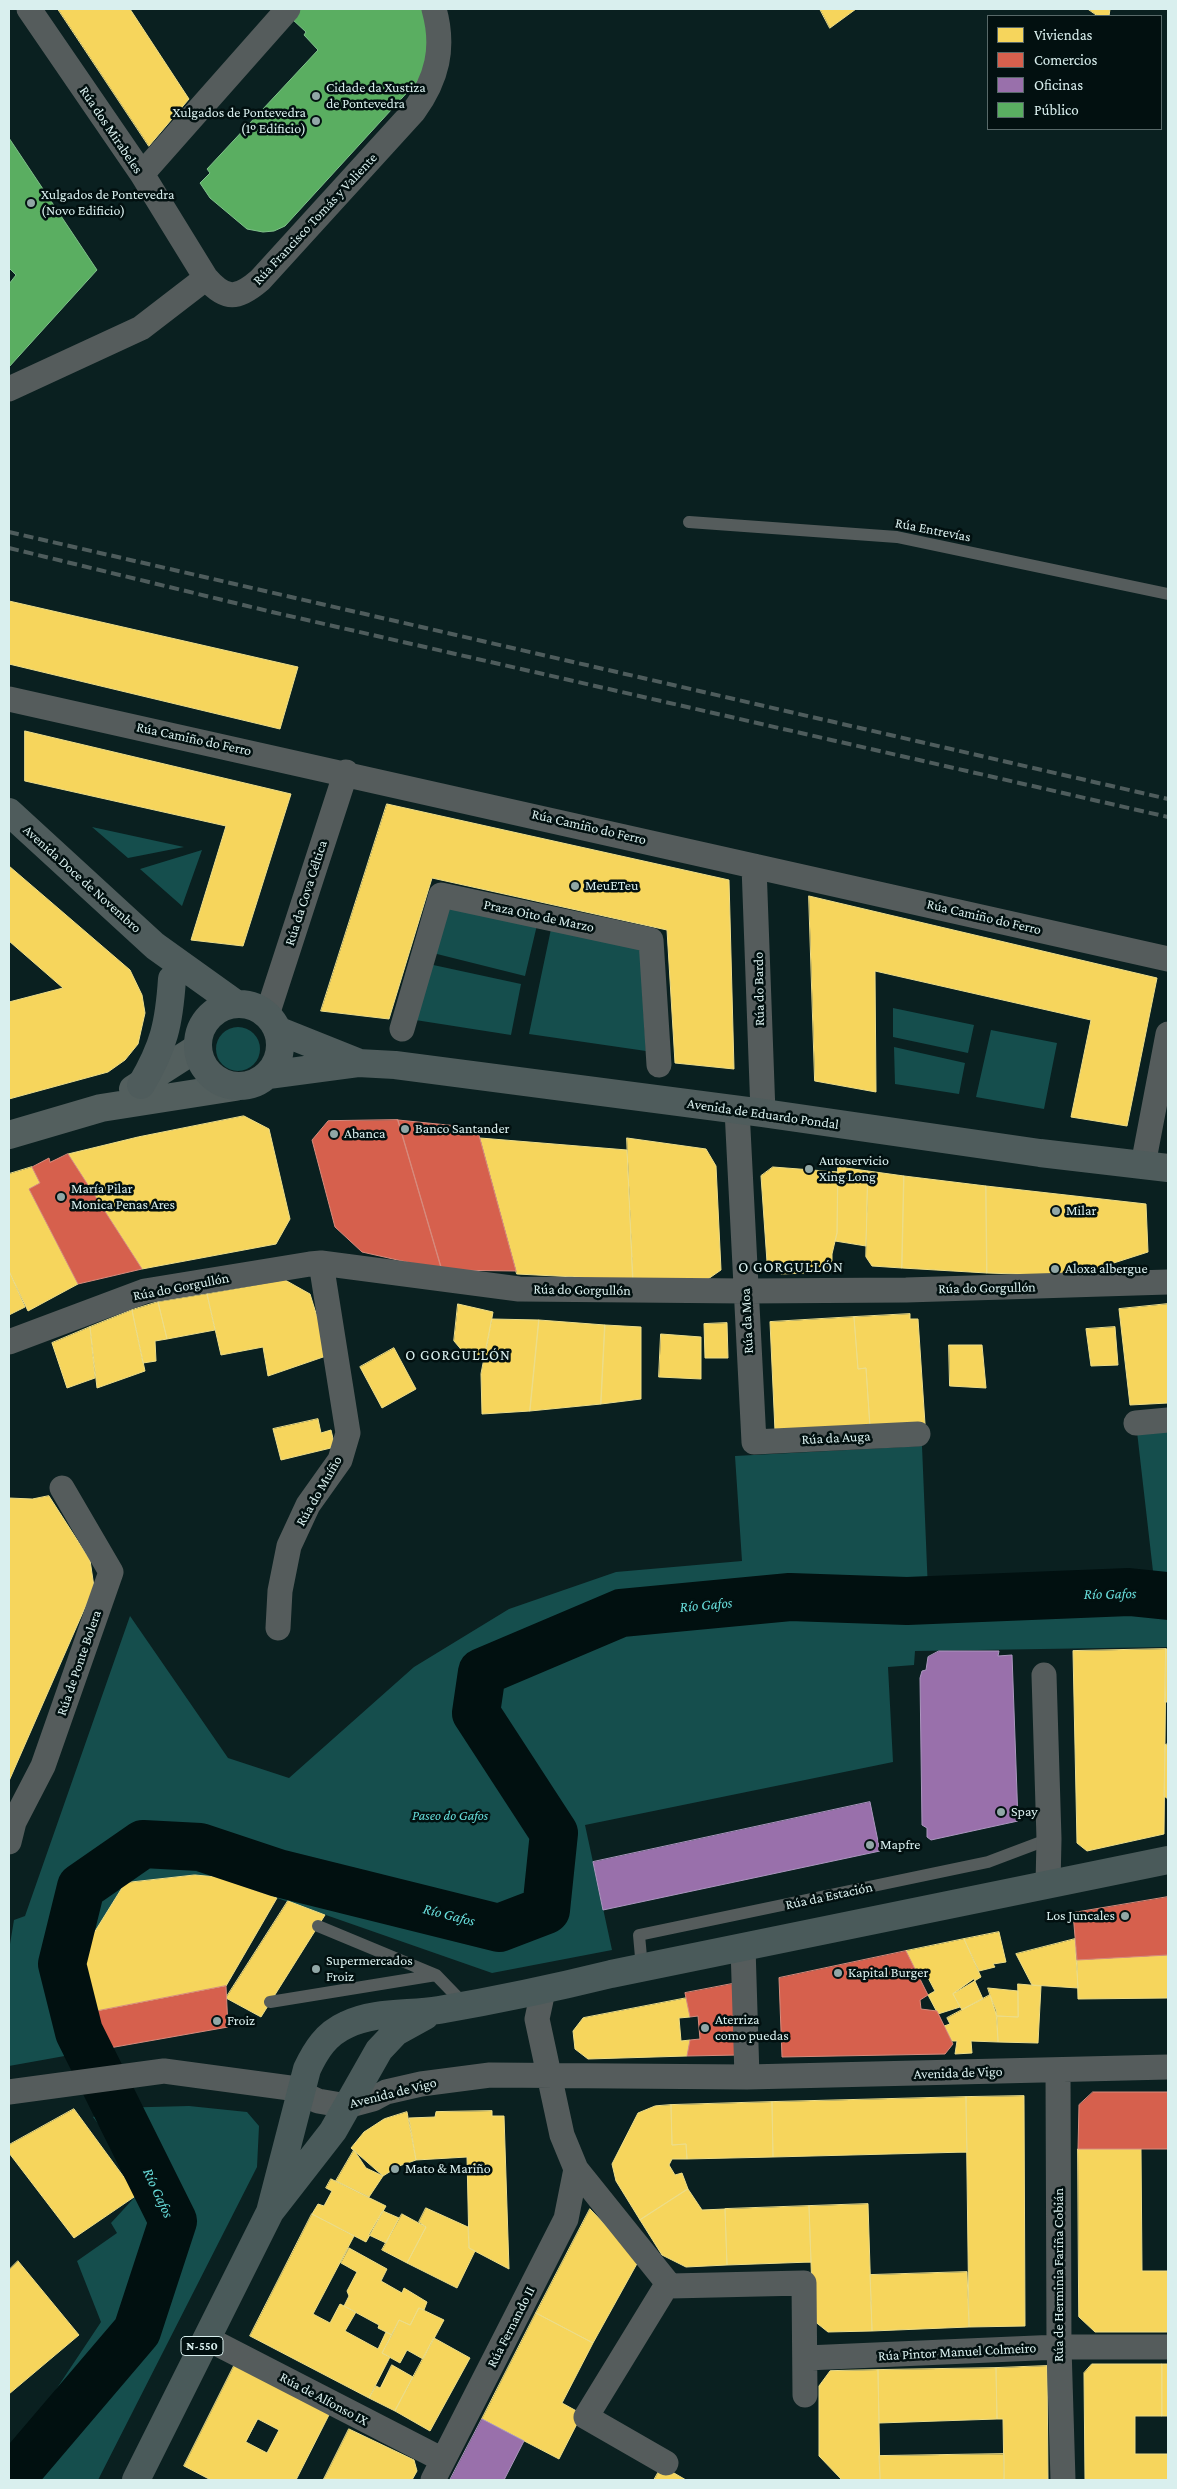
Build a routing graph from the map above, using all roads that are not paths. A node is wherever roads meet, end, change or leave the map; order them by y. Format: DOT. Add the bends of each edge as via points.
graph roads {
  1 [pos="29,9"];
  2 [pos="288,9"];
  3 [pos="434,9"];
  4 [pos="142,174"];
  5 [pos="206,278"];
  6 [pos="9,389"];
  7 [pos="689,522"];
  8 [pos="1168,594"];
  9 [pos="9,699"];
  10 [pos="346,772"];
  11 [pos="9,812"];
  12 [pos="754,866"];
  13 [pos="155,946"];
  14 [pos="1168,958"];
  15 [pos="172,979"];
  16 [pos="236,1004"];
  17 [pos="272,1023"];
  18 [pos="402,1029"];
  19 [pos="1168,1034"];
  20 [pos="198,1040"];
  21 [pos="358,1063"];
  22 [pos="659,1065"];
  23 [pos="268,1075"];
  24 [pos="141,1085"];
  25 [pos="235,1087"];
  26 [pos="101,1108"];
  27 [pos="750,1111"];
  28 [pos="9,1135"];
  29 [pos="1155,1166"];
  30 [pos="321,1263"];
  31 [pos="1168,1282"];
  32 [pos="745,1291"];
  33 [pos="9,1342"];
  34 [pos="1168,1420"];
  35 [pos="1136,1423"];
  36 [pos="918,1434"];
  37 [pos="754,1442"];
  38 [pos="62,1488"];
  39 [pos="278,1628"];
  40 [pos="1044,1675"];
  41 [pos="10,1828"];
  42 [pos="1049,1839"];
  43 [pos="1168,1860"];
  44 [pos="1048,1885"];
  45 [pos="318,1926"];
  46 [pos="742,1947"];
  47 [pos="642,1968"];
  48 [pos="436,1975"];
  49 [pos="533,1993"];
  50 [pos="270,2002"];
  51 [pos="465,2005"];
  52 [pos="437,2011"];
  53 [pos="1168,2067"];
  54 [pos="1058,2070"];
  55 [pos="549,2074"];
  56 [pos="747,2078"];
  57 [pos="270,2085"];
  58 [pos="9,2092"];
  59 [pos="301,2092"];
  60 [pos="347,2106"];
  61 [pos="293,2126"];
  62 [pos="576,2168"];
  63 [pos="270,2212"];
  64 [pos="668,2283"];
  65 [pos="206,2338"];
  66 [pos="1059,2347"];
  67 [pos="1168,2348"];
  68 [pos="806,2358"];
  69 [pos="805,2395"];
  70 [pos="666,2464"];
  71 [pos="438,2470"];
  72 [pos="142,2478"];
  73 [pos="1063,2480"];
  1 -- 4 [label="street, Rúa dos Mirabeles"];
  2 -- 4 [label="street"];
  3 -- 5 [label="street, Rúa Francisco Tomás y Valiente" via="440,52 426,95 414,111 247,292 235,296 225,294 216,290"];
  4 -- 5 [label="street, Rúa dos Mirabeles"];
  5 -- 6 [label="street" via="141,328"];
  7 -- 8 [label="lane, Rúa Entrevías" via="897,537"];
  9 -- 10 [label="street, Rúa Camiño do Ferro"];
  10 -- 12 [label="street, Rúa Camiño do Ferro"];
  10 -- 17 [label="street, Rúa da Cova Céltica"];
  11 -- 13 [label="main road, Avenida Doce de Novembro"];
  12 -- 14 [label="street, Rúa Camiño do Ferro"];
  12 -- 27 [label="street, Rúa do Bardo"];
  13 -- 15 [label="main road, Avenida Doce de Novembro"];
  13 -- 16 [label="main road, Avenida Doce de Novembro"];
  15 -- 20 [label="main road, Avenida Doce de Novembro"];
  15 -- 24 [label="main road" via="166,1032"];
  16 -- 17 [label="main road" via="258,1009"];
  16 -- 20 [label="main road" via="214,1012"];
  17 -- 21 [label="main road, Avenida de Eduardo Pondal"];
  17 -- 23 [label="main road" via="279,1054"];
  18 -- 22 [label="street, Praza Oito de Marzo" via="441,895 651,940"];
  19 -- 29 [label="street"];
  20 -- 24 [label="main road"];
  20 -- 25 [label="main road" via="205,1070 224,1084"];
  21 -- 23 [label="main road, Avenida de Eduardo Pondal"];
  21 -- 27 [label="main road, Avenida de Eduardo Pondal" via="416,1067"];
  23 -- 25 [label="main road" via="254,1083"];
  24 -- 26 [label="main road"];
  25 -- 26 [label="main road"];
  26 -- 28 [label="main road"];
  27 -- 29 [label="main road, Avenida de Eduardo Pondal"];
  27 -- 32 [label="street, Rúa da Moa"];
  30 -- 32 [label="street, Rúa do Gorgullón" via="519,1289"];
  30 -- 33 [label="street, Rúa do Gorgullón" via="145,1291"];
  30 -- 39 [label="street, Rúa do Muíño" via="348,1432 340,1460 308,1506 289,1546 280,1591"];
  31 -- 32 [label="street, Rúa do Gorgullón"];
  32 -- 37 [label="street, Rúa da Moa"];
  34 -- 35 [label="street"];
  36 -- 37 [label="street, Rúa da Auga"];
  38 -- 41 [label="street, Rúa de Ponte Bolera" via="111,1572 43,1766"];
  40 -- 42 [label="street"];
  42 -- 44 [label="street"];
  42 -- 47 [label="lane, Rúa da Estación" via="988,1862 639,1935"];
  43 -- 44 [label="highway"];
  44 -- 46 [label="highway"];
  45 -- 48 [label="lane"];
  46 -- 47 [label="highway"];
  46 -- 56 [label="street"];
  47 -- 49 [label="highway"];
  48 -- 50 [label="lane"];
  48 -- 51 [label="lane"];
  49 -- 51 [label="highway"];
  49 -- 55 [label="street"];
  51 -- 52 [label="highway"];
  52 -- 59 [label="highway" via="361,2018 345,2025 329,2035 316,2051"];
  52 -- 60 [label="highway" via="396,2032 379,2050"];
  53 -- 54 [label="street, Avenida de Vigo"];
  54 -- 56 [label="street, Avenida de Vigo"];
  54 -- 66 [label="street, Rúa de Herminia Fariña Cobián"];
  55 -- 56 [label="street, Avenida de Vigo"];
  55 -- 60 [label="street, Avenida de Vigo" via="490,2075 421,2084"];
  55 -- 62 [label="street" via="562,2135"];
  57 -- 58 [label="street, Avenida de Vigo" via="164,2071"];
  57 -- 59 [label="street, Avenida de Vigo"];
  57 -- 61 [label="street" via="281,2097"];
  59 -- 60 [label="street, Avenida de Vigo" via="318,2101"];
  59 -- 61 [label="highway"];
  60 -- 63 [label="highway" via="333,2131"];
  61 -- 63 [label="highway"];
  62 -- 64 [label="street"];
  62 -- 71 [label="street, Rúa Fernando II" via="566,2219"];
  63 -- 65 [label="highway, N-550"];
  64 -- 68 [label="street" via="670,2286 804,2283"];
  64 -- 70 [label="street" via="586,2416"];
  65 -- 71 [label="street, Rúa de Alfonso IX"];
  65 -- 72 [label="highway, N-550"];
  66 -- 67 [label="street, Rúa Pintor Manuel Colmeiro"];
  66 -- 68 [label="street, Rúa Pintor Manuel Colmeiro"];
  66 -- 73 [label="street, Rúa de Herminia Fariña Cobián"];
  68 -- 69 [label="street"];
}
